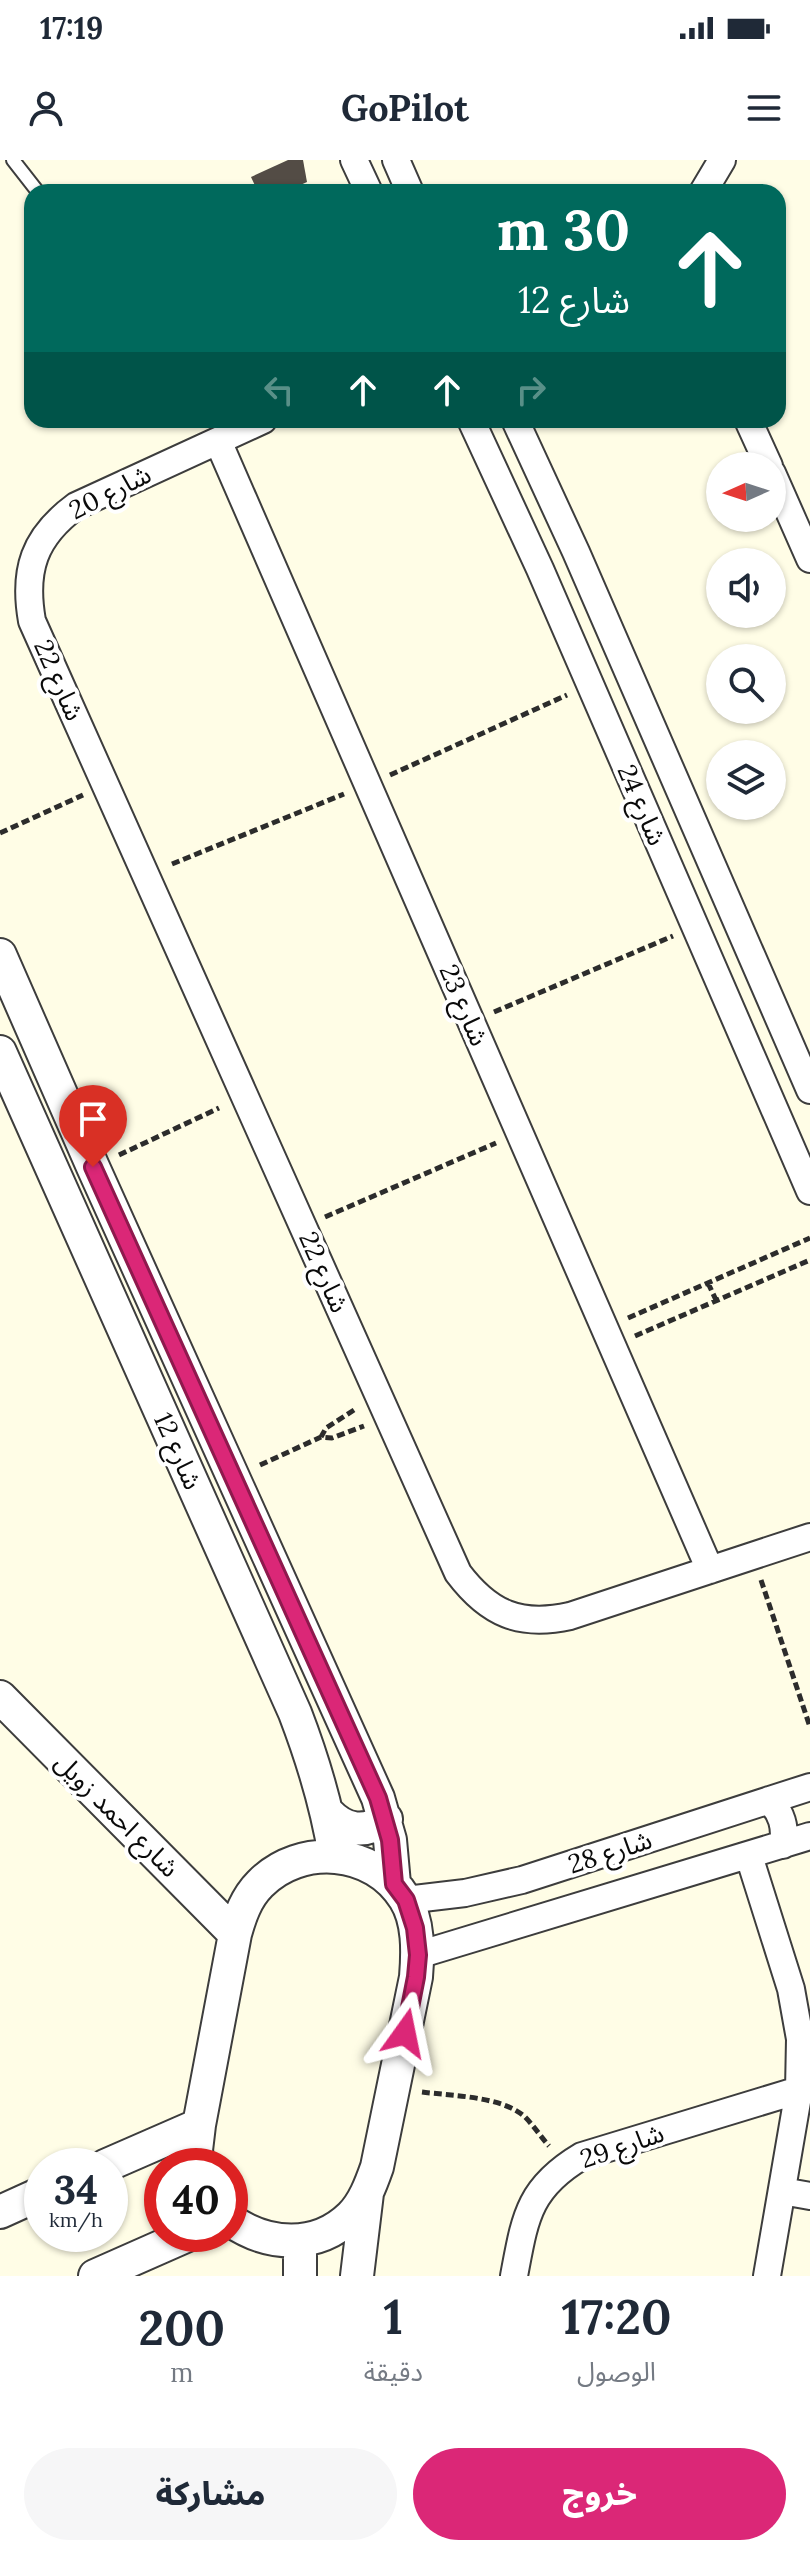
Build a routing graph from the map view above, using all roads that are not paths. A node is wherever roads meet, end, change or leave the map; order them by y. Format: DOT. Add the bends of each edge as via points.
graph roads {
  1 [pos="13,160"];
  2 [pos="354,160"];
  3 [pos="396,160"];
  4 [pos="722,160"];
  5 [pos="32,184"];
  6 [pos="365,184"];
  7 [pos="406,184"];
  8 [pos="708,184"];
  9 [pos="246,428"];
  10 [pos="475,428"];
  11 [pos="519,428"];
  12 [pos="752,428"];
  13 [pos="218,441"];
  14 [pos="763,452"];
  15 [pos="786,505"];
  16 [pos="576,552"];
  17 [pos="810,559"];
  18 [pos="540,569"];
  19 [pos="32,621"];
  20 [pos="731,912"];
  21 [pos="695,927"];
  22 [pos="0,955"];
  23 [pos="0,1052"];
  24 [pos="810,1090"];
  25 [pos="810,1191"];
  26 [pos="810,1537"];
  27 [pos="710,1570"];
  28 [pos="0,1697"];
  29 [pos="810,1787"];
  30 [pos="769,1800"];
  31 [pos="328,1813"];
  32 [pos="386,1819"];
  33 [pos="701,1823"];
  34 [pos="810,1836"];
  35 [pos="783,1845"];
  36 [pos="335,1856"];
  37 [pos="749,1856"];
  38 [pos="713,1866"];
  39 [pos="400,1892"];
  40 [pos="235,1934"];
  41 [pos="418,1955"];
  42 [pos="799,2090"];
  43 [pos="199,2125"];
  44 [pos="196,2148"];
  45 [pos="128,2156"];
  46 [pos="782,2191"];
  47 [pos="367,2193"];
  48 [pos="810,2196"];
  49 [pos="24,2201"];
  50 [pos="0,2212"];
  51 [pos="248,2233"];
  52 [pos="300,2241"];
  53 [pos="149,2252"];
  54 [pos="95,2276"];
  55 [pos="300,2276"];
  56 [pos="357,2276"];
  57 [pos="514,2276"];
  58 [pos="767,2276"];
  1 -- 5 [label="lane"];
  2 -- 6 [label="street"];
  3 -- 7 [label="street"];
  4 -- 8 [label="street"];
  9 -- 13 [label="street, شارع 20"];
  10 -- 18 [label="street, شارع 24"];
  11 -- 16 [label="street, شارع 24"];
  12 -- 14 [label="street"];
  13 -- 19 [label="street, شارع 20" via="58,519 34,556 28,600"];
  13 -- 27 [label="street, شارع 23"];
  15 -- 17 [label="street"];
  16 -- 18 [label="street"];
  16 -- 20 [label="street, شارع 24"];
  18 -- 21 [label="street, شارع 24"];
  19 -- 27 [label="street, شارع 22" via="458,1573 479,1598 506,1615 549,1621"];
  20 -- 21 [label="street"];
  20 -- 24 [label="street, شارع 24"];
  21 -- 25 [label="street, شارع 24"];
  22 -- 32 [label="street, شارع 12"];
  23 -- 31 [label="street, شارع 12" via="295,1713"];
  26 -- 27 [label="street, شارع 22"];
  28 -- 40 [label="street, شارع احمد زويل"];
  29 -- 30 [label="street, شارع 28"];
  30 -- 33 [label="street, شارع 28"];
  30 -- 35 [label="street" via="784,1826"];
  31 -- 32 [label="street" via="341,1825 359,1830"];
  31 -- 36 [label="street, شارع 12"];
  32 -- 39 [label="street, شارع 12"];
  33 -- 38 [label="street" via="701,1851"];
  33 -- 39 [label="street, شارع 28" via="522,1880 465,1893"];
  34 -- 35 [label="street, شارع 28"];
  35 -- 37 [label="street, شارع 28"];
  36 -- 39 [label="street" via="377,1870"];
  36 -- 40 [label="street" via="307,1857 281,1867 259,1884 243,1907"];
  37 -- 38 [label="street, شارع 28"];
  37 -- 42 [label="street" via="797,2014"];
  38 -- 41 [label="street, شارع 28"];
  39 -- 41 [label="street, شارع 12" via="415,1928"];
  40 -- 43 [label="street"];
  41 -- 47 [label="street, شارع 12" via="377,2167"];
  42 -- 46 [label="street"];
  42 -- 57 [label="street, شارع 29" via="582,2156 565,2166 529,2211"];
  43 -- 44 [label="street"];
  43 -- 45 [label="street"];
  46 -- 48 [label="street"];
  46 -- 58 [label="street"];
  47 -- 52 [label="street" via="351,2216"];
  47 -- 56 [label="street"];
  49 -- 50 [label="street"];
  51 -- 52 [label="street"];
  52 -- 55 [label="street"];
  53 -- 54 [label="street"];
}
